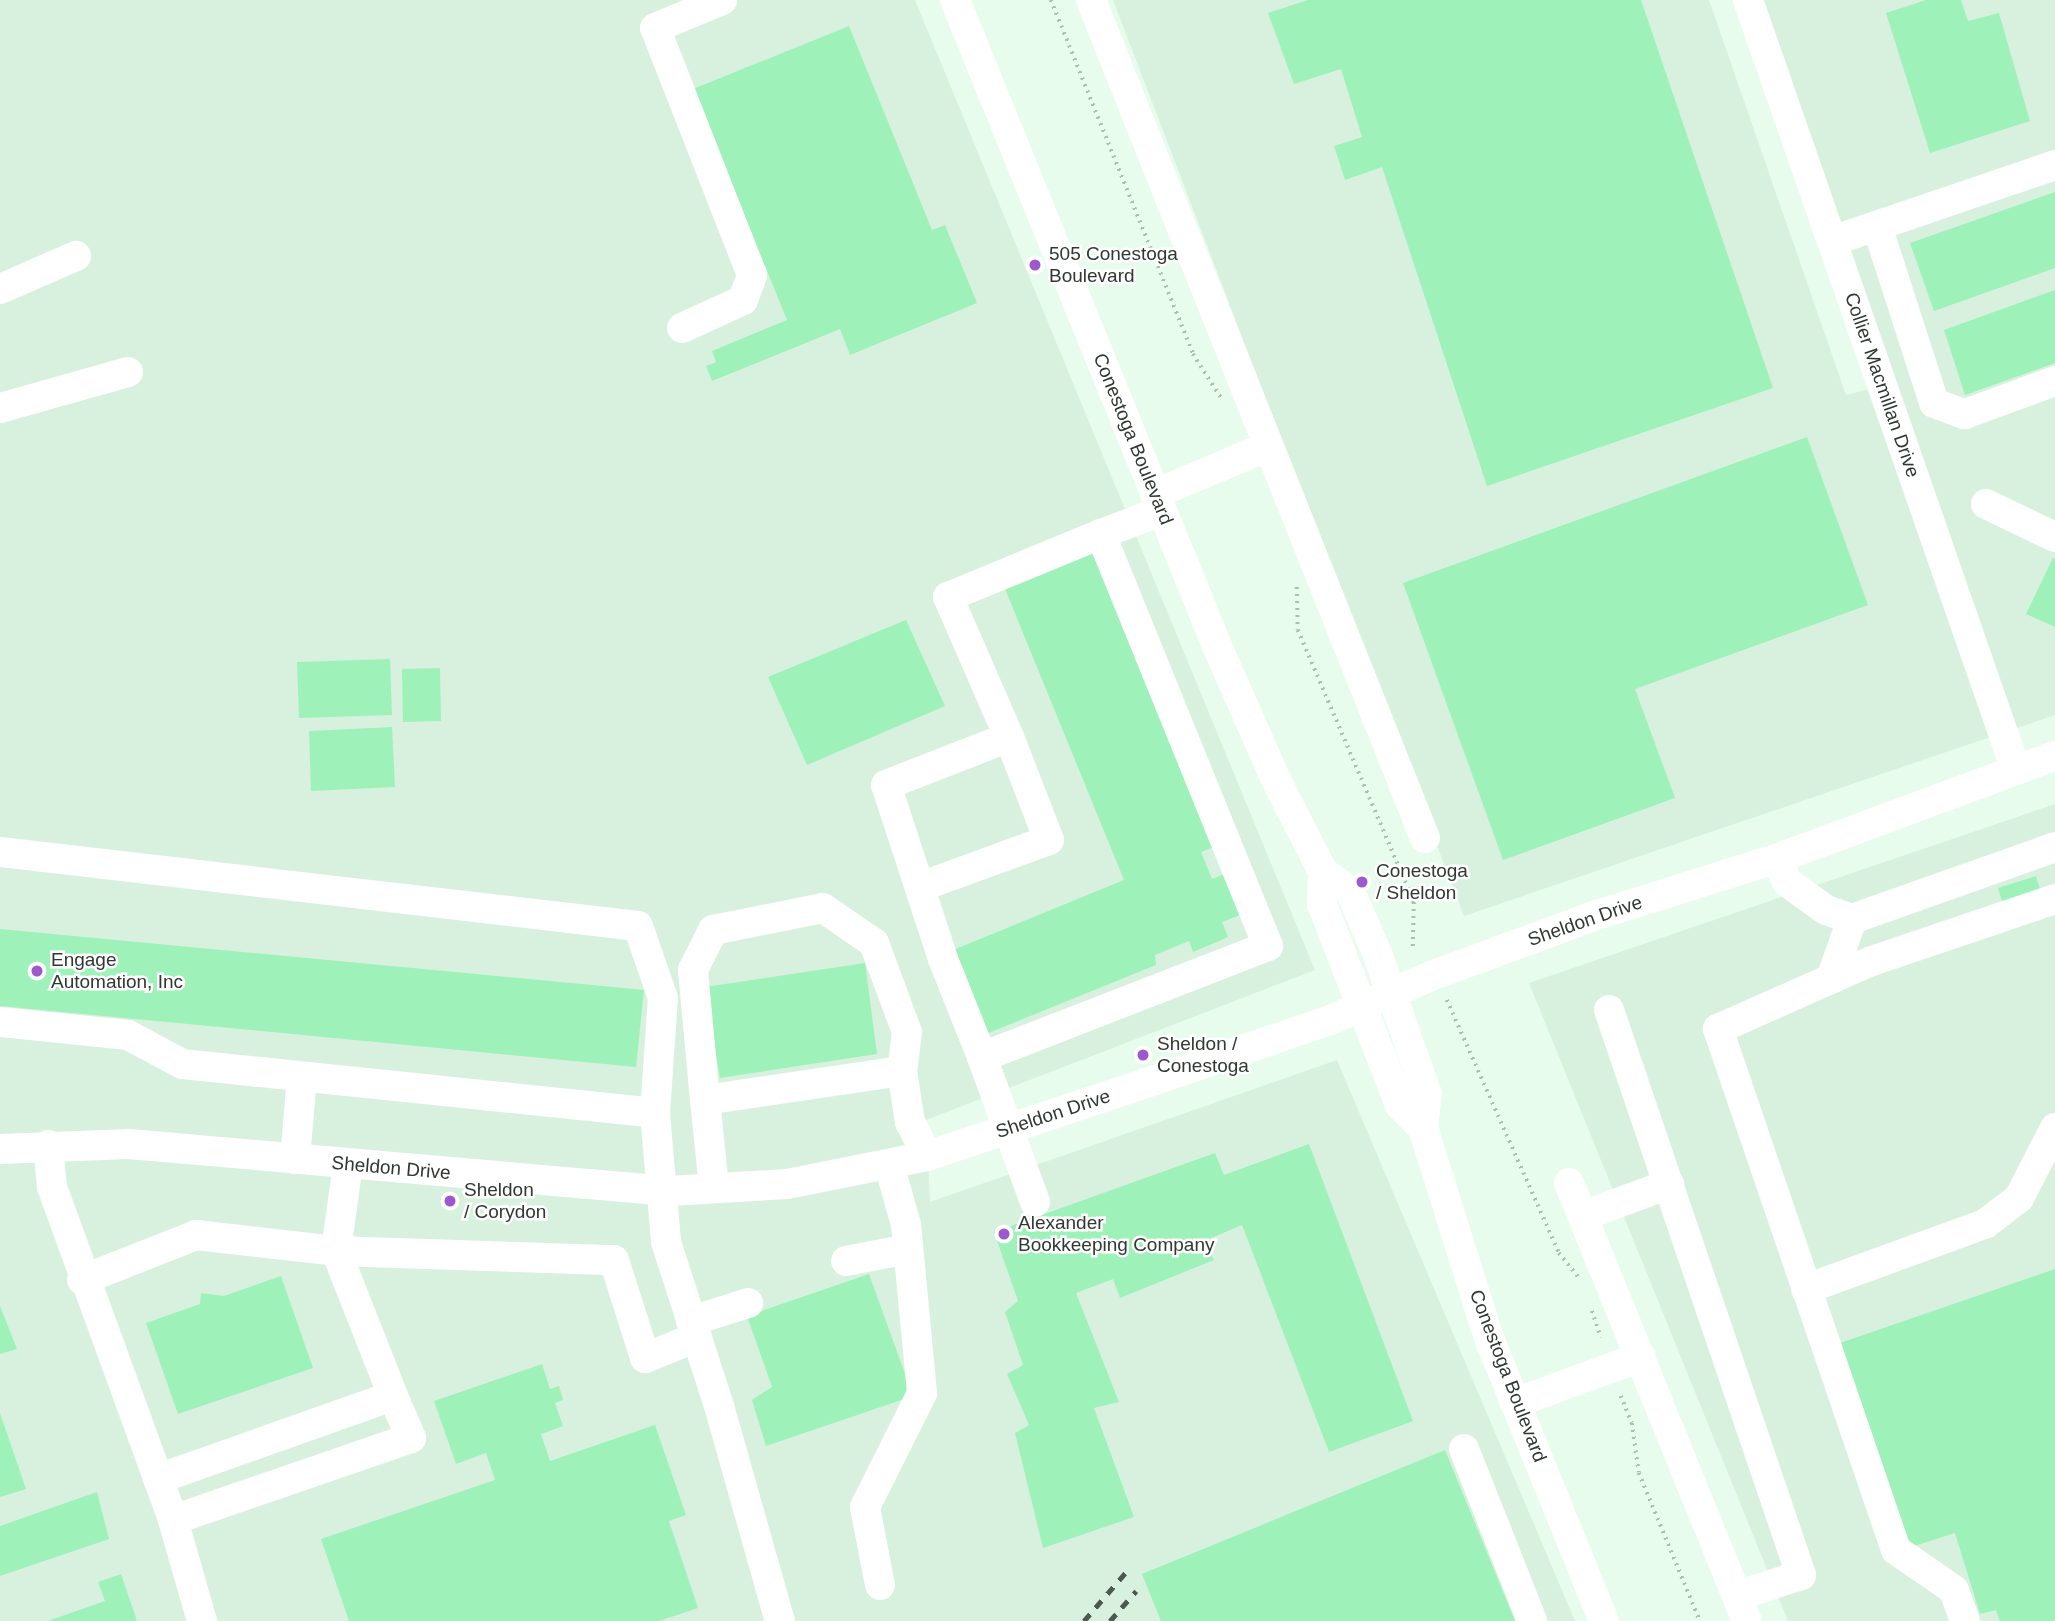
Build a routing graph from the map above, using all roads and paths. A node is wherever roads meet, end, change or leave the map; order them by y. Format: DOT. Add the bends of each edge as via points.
graph roads {
  1 [pos="722,0"];
  2 [pos="955,0"];
  3 [pos="1091,0"];
  4 [pos="1748,0"];
  5 [pos="2055,165"];
  6 [pos="1877,226"];
  7 [pos="1832,241"];
  8 [pos="75,256"];
  9 [pos="0,289"];
  10 [pos="682,328"];
  11 [pos="128,372"];
  12 [pos="1926,379"];
  13 [pos="2055,380"];
  14 [pos="1884,392"];
  15 [pos="0,408"];
  16 [pos="1267,447"];
  17 [pos="1158,503"];
  18 [pos="1986,504"];
  19 [pos="1101,534"];
  20 [pos="2055,537"];
  21 [pos="1009,737"];
  22 [pos="2055,756"];
  23 [pos="2016,770"];
  24 [pos="1425,838"];
  25 [pos="2055,847"];
  26 [pos="0,852"];
  27 [pos="1776,859"];
  28 [pos="1323,872"];
  29 [pos="920,887"];
  30 [pos="2055,899"];
  31 [pos="1852,919"];
  32 [pos="1831,979"];
  33 [pos="1393,993"];
  34 [pos="1447,1000"];
  35 [pos="1363,1007"];
  36 [pos="1609,1010"];
  37 [pos="0,1022"];
  38 [pos="982,1057"];
  39 [pos="901,1071"];
  40 [pos="302,1077"];
  41 [pos="705,1100"];
  42 [pos="654,1113"];
  43 [pos="1012,1128"];
  44 [pos="1423,1128"];
  45 [pos="2055,1128"];
  46 [pos="48,1145"];
  47 [pos="0,1149"];
  48 [pos="927,1156"];
  49 [pos="295,1159"];
  50 [pos="348,1164"];
  51 [pos="889,1164"];
  52 [pos="1569,1183"];
  53 [pos="1669,1184"];
  54 [pos="714,1188"];
  55 [pos="663,1190"];
  56 [pos="1035,1202"];
  57 [pos="1583,1216"];
  58 [pos="908,1249"];
  59 [pos="336,1251"];
  60 [pos="846,1261"];
  61 [pos="82,1280"];
  62 [pos="1585,1288"];
  63 [pos="1806,1289"];
  64 [pos="748,1303"];
  65 [pos="1592,1307"];
  66 [pos="694,1329"];
  67 [pos="1601,1337"];
  68 [pos="1641,1357"];
  69 [pos="393,1395"];
  70 [pos="1621,1396"];
  71 [pos="1515,1403"];
  72 [pos="1464,1449"];
  73 [pos="158,1479"];
  74 [pos="173,1520"];
  75 [pos="880,1585"];
  76 [pos="1742,1609"];
  77 [pos="202,1621"];
  78 [pos="780,1621"];
  79 [pos="1532,1621"];
  80 [pos="1604,1621"];
  81 [pos="1700,1621"];
  82 [pos="1965,1621"];
  1 -- 10 [label="street" via="654,28 752,275 743,300"];
  2 -- 17 [label="street, Conestoga Boulevard"];
  3 -- 16 [label="street"];
  4 -- 7 [label="street, Collier Macmillan Drive"];
  5 -- 6 [label="street"];
  6 -- 7 [label="street"];
  6 -- 12 [label="street"];
  7 -- 14 [label="street, Collier Macmillan Drive"];
  8 -- 9 [label="street"];
  11 -- 15 [label="street"];
  12 -- 13 [label="street" via="1934,403 1965,414"];
  12 -- 14 [label="street"];
  14 -- 23 [label="street, Collier Macmillan Drive"];
  16 -- 17 [label="street"];
  16 -- 24 [label="street"];
  17 -- 19 [label="street"];
  17 -- 28 [label="street, Conestoga Boulevard" via="1276,780"];
  18 -- 20 [label="street"];
  19 -- 21 [label="street" via="947,597"];
  19 -- 38 [label="street" via="1268,946"];
  21 -- 29 [label="street" via="886,785"];
  21 -- 29 [label="street" via="1049,840"];
  22 -- 23 [label="street, Sheldon Drive"];
  23 -- 27 [label="street, Sheldon Drive"];
  25 -- 31 [label="street"];
  26 -- 42 [label="street" via="638,926 663,998"];
  27 -- 31 [label="street" via="1787,882 1826,910"];
  27 -- 33 [label="street, Sheldon Drive" via="1597,915"];
  28 -- 33 [label="street, Conestoga Boulevard" via="1350,891"];
  28 -- 35 [label="street, Conestoga Boulevard" via="1322,904"];
  29 -- 38 [label="street"];
  30 -- 32 [label="street"];
  31 -- 32 [label="street"];
  32 -- 63 [label="street" via="1718,1029"];
  33 -- 35 [label="street, Sheldon Drive"];
  33 -- 44 [label="street, Conestoga Boulevard" via="1427,1094"];
  34 -- 62 [label="path" via="1559,1253"];
  35 -- 43 [label="street, Sheldon Drive"];
  35 -- 44 [label="street, Conestoga Boulevard" via="1399,1105"];
  36 -- 53 [label="street"];
  37 -- 40 [label="street" via="128,1035 182,1064"];
  38 -- 43 [label="street"];
  39 -- 41 [label="street"];
  39 -- 41 [label="street" via="907,1032 874,943 823,908 713,930 693,970"];
  39 -- 48 [label="street" via="909,1122"];
  40 -- 42 [label="street"];
  40 -- 49 [label="street"];
  41 -- 54 [label="street"];
  42 -- 55 [label="street"];
  43 -- 48 [label="street, Sheldon Drive"];
  43 -- 56 [label="street"];
  44 -- 71 [label="street, Conestoga Boulevard" via="1489,1338"];
  45 -- 63 [label="street" via="2019,1198 1985,1224"];
  46 -- 47 [label="street, Sheldon Drive"];
  46 -- 49 [label="street, Sheldon Drive" via="129,1144"];
  46 -- 61 [label="street" via="52,1187"];
  48 -- 51 [label="street, Sheldon Drive"];
  49 -- 50 [label="street, Sheldon Drive"];
  50 -- 55 [label="street, Sheldon Drive"];
  50 -- 59 [label="street"];
  51 -- 54 [label="street, Sheldon Drive" via="787,1184"];
  51 -- 58 [label="street"];
  52 -- 57 [label="street"];
  53 -- 57 [label="street"];
  53 -- 76 [label="street" via="1801,1575"];
  54 -- 55 [label="street, Sheldon Drive"];
  55 -- 66 [label="street" via="666,1242"];
  57 -- 68 [label="street"];
  58 -- 60 [label="street"];
  58 -- 75 [label="street" via="922,1393 865,1507"];
  59 -- 61 [label="street" via="196,1235"];
  59 -- 66 [label="street" via="614,1260 645,1357"];
  59 -- 69 [label="street"];
  61 -- 73 [label="street"];
  63 -- 82 [label="street" via="1896,1550 1954,1590"];
  64 -- 66 [label="street"];
  65 -- 67 [label="path"];
  66 -- 78 [label="street"];
  68 -- 71 [label="street"];
  68 -- 76 [label="street"];
  69 -- 73 [label="street"];
  69 -- 74 [label="street" via="411,1438"];
  70 -- 81 [label="path" via="1632,1423 1639,1473"];
  71 -- 80 [label="street, Conestoga Boulevard"];
  72 -- 79 [label="street"];
  73 -- 74 [label="street"];
  74 -- 77 [label="street"];
}
